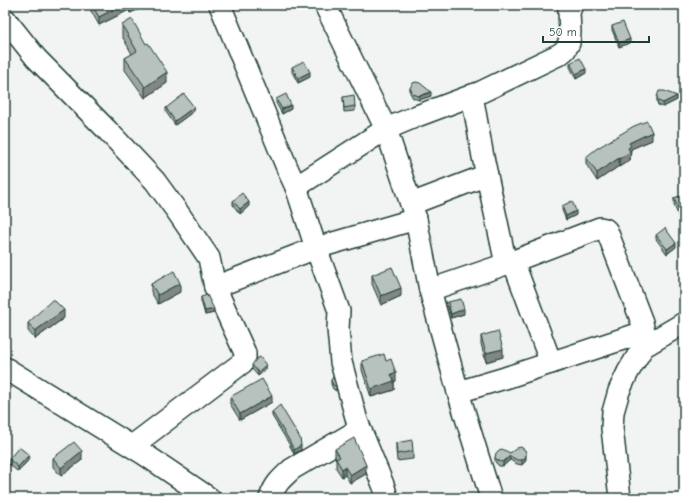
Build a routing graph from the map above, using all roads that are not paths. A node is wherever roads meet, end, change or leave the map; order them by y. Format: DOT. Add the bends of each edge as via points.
graph roads {
  1 [pos="220,5"];
  2 [pos="325,5"];
  3 [pos="572,5"];
  4 [pos="5,19"];
  5 [pos="472,96"];
  6 [pos="386,129"];
  7 [pos="487,174"];
  8 [pos="296,187"];
  9 [pos="414,212"];
  10 [pos="316,248"];
  11 [pos="509,262"];
  12 [pos="215,287"];
  13 [pos="430,290"];
  14 [pos="684,323"];
  15 [pos="644,340"];
  16 [pos="551,363"];
  17 [pos="5,368"];
  18 [pos="458,392"];
  19 [pos="360,429"];
  20 [pos="132,446"];
  21 [pos="209,498"];
  22 [pos="270,498"];
  23 [pos="386,498"];
  24 [pos="492,498"];
  25 [pos="620,498"];
  1 -- 8 [label="street"];
  2 -- 6 [label="street"];
  3 -- 5 [label="street" via="569,12 569,44 565,50"];
  4 -- 12 [label="street" via="36,58 155,181 209,258"];
  5 -- 6 [label="street"];
  5 -- 7 [label="street"];
  6 -- 8 [label="street"];
  6 -- 9 [label="street"];
  7 -- 9 [label="street"];
  7 -- 11 [label="street"];
  8 -- 10 [label="street"];
  9 -- 10 [label="street"];
  9 -- 13 [label="street"];
  10 -- 12 [label="street"];
  10 -- 19 [label="street" via="340,311 338,330 341,362"];
  11 -- 13 [label="street"];
  11 -- 15 [label="street" via="600,228 605,229 642,322"];
  11 -- 16 [label="street"];
  12 -- 20 [label="street" via="245,353 245,360"];
  13 -- 18 [label="street"];
  14 -- 15 [label="street"];
  15 -- 16 [label="street"];
  15 -- 25 [label="street" via="619,391 613,412 612,428"];
  16 -- 18 [label="street"];
  17 -- 20 [label="street"];
  18 -- 24 [label="street"];
  19 -- 22 [label="street" via="292,469 274,487"];
  19 -- 23 [label="street" via="384,487"];
  20 -- 21 [label="street"];
}
